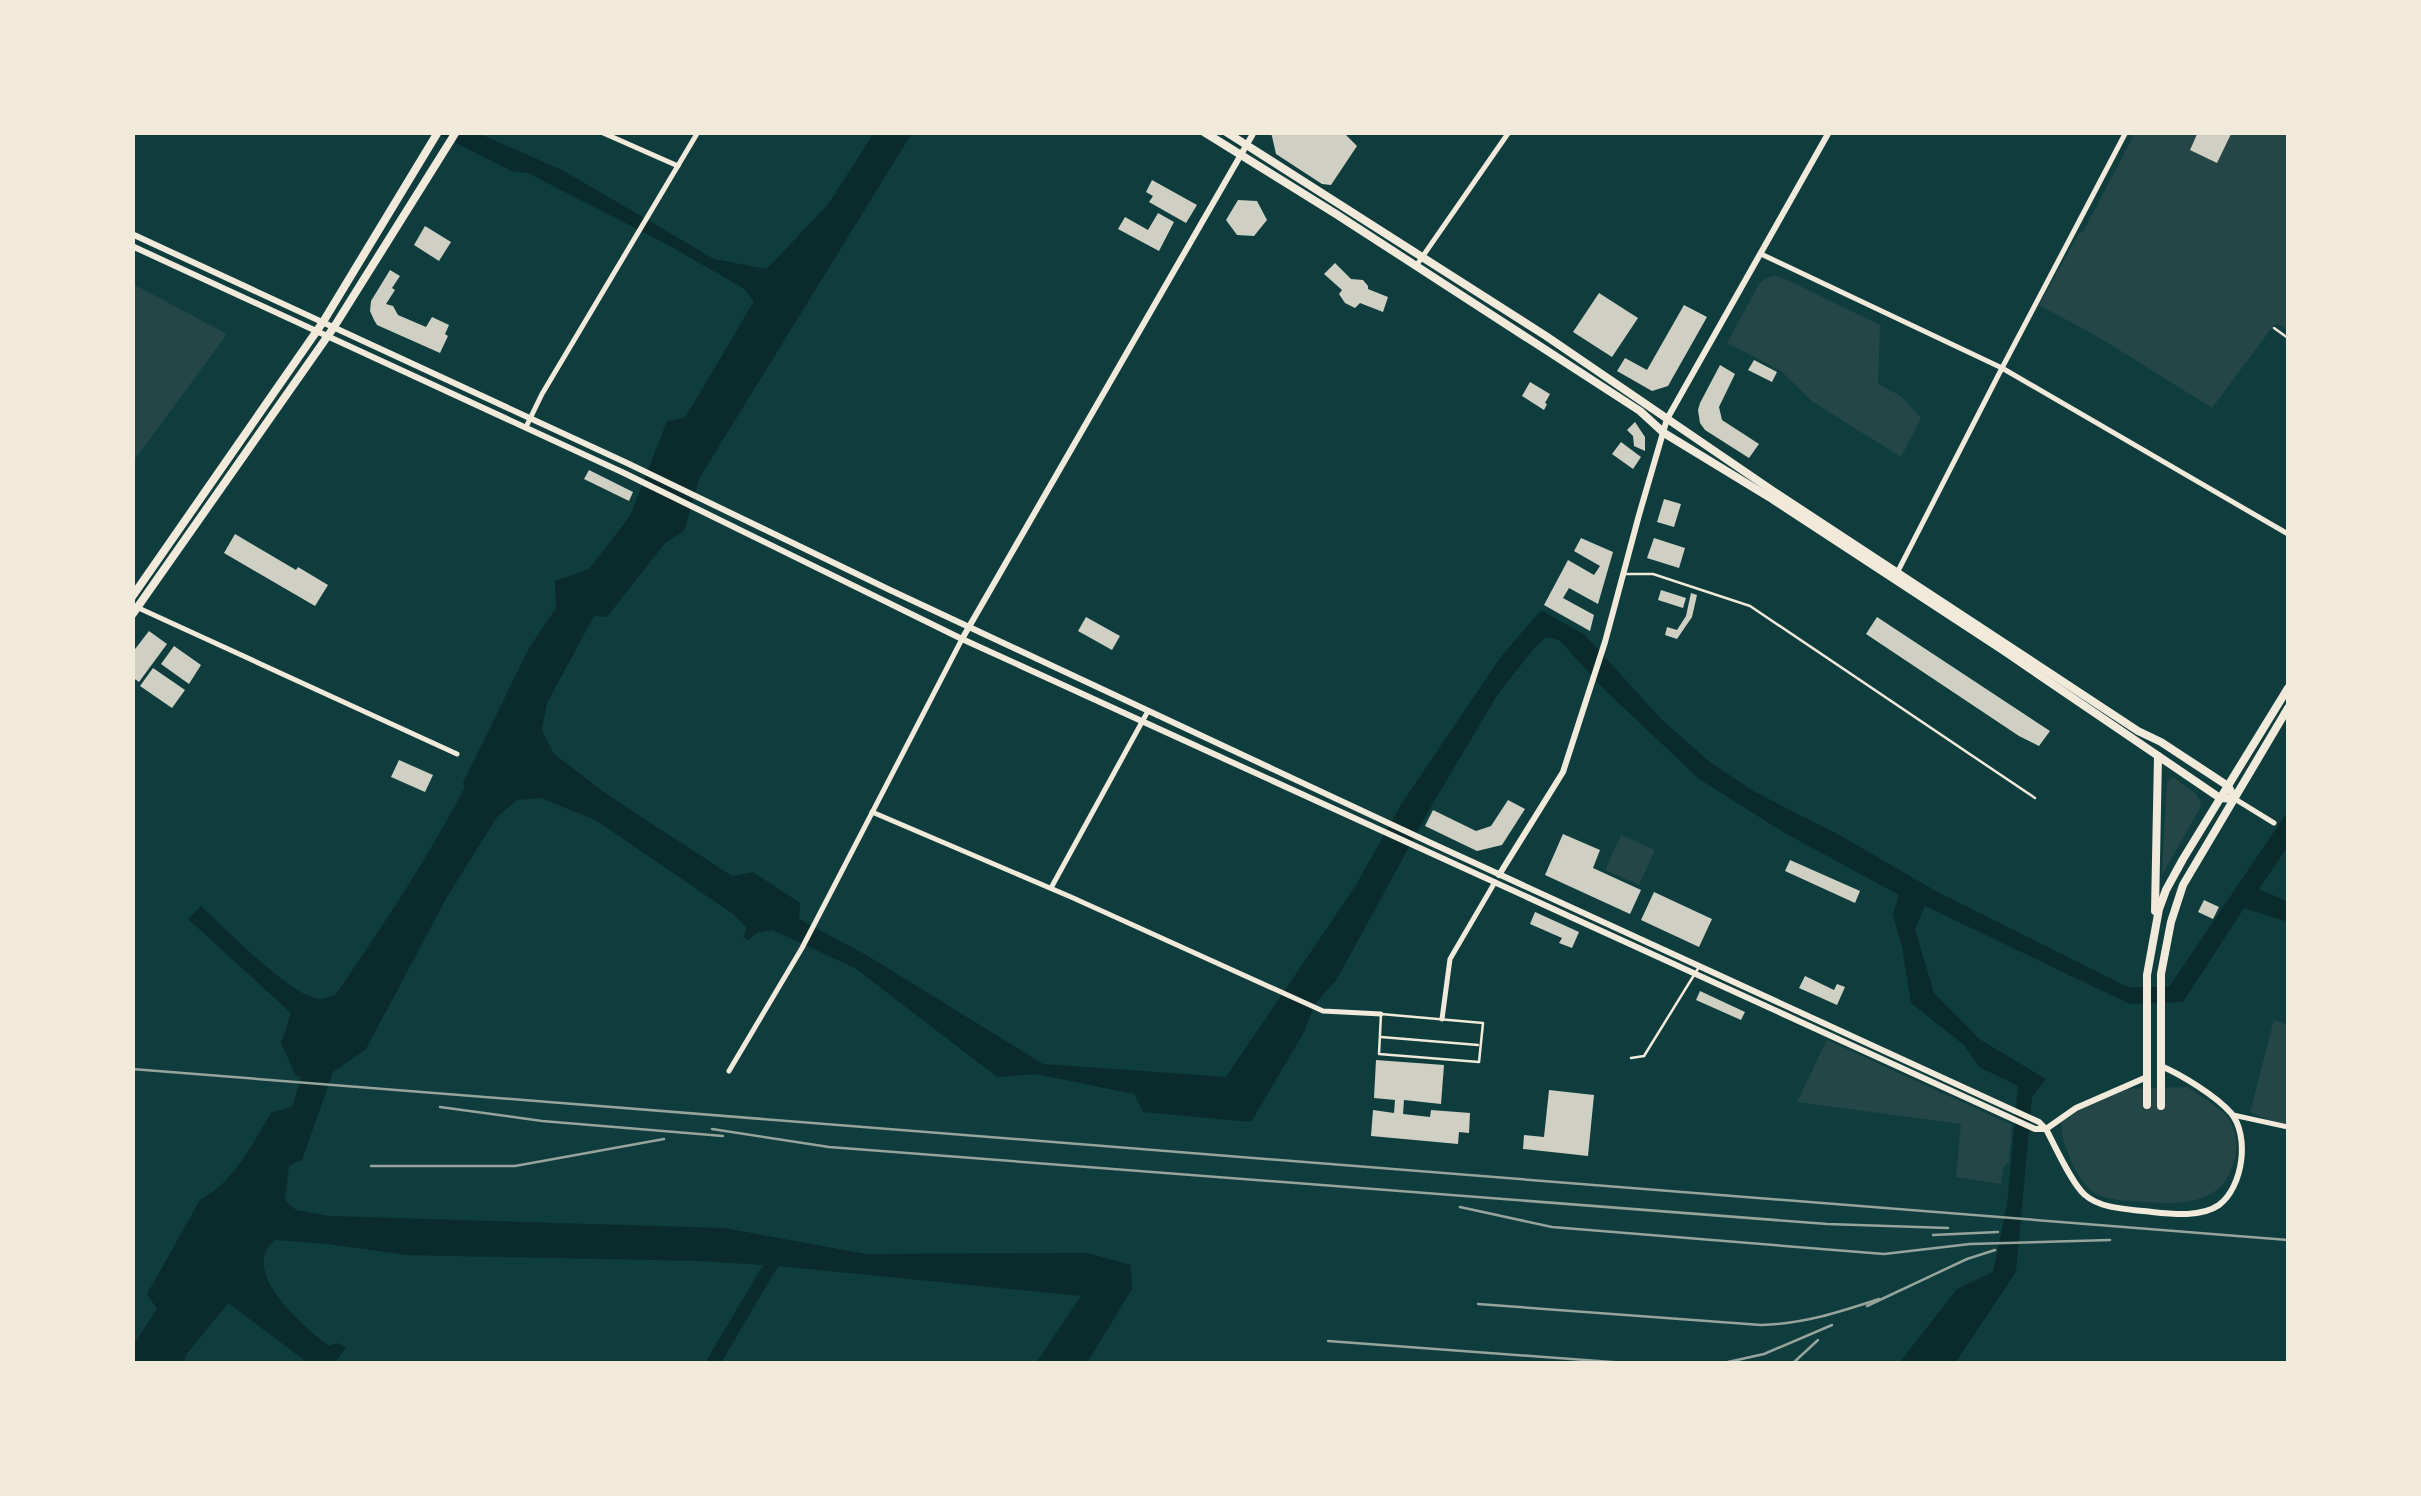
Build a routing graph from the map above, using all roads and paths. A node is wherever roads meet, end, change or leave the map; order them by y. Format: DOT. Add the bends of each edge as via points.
graph roads {
  1 [pos="456,132"];
  2 [pos="600,132"];
  3 [pos="698,132"];
  4 [pos="1204,132"];
  5 [pos="1226,132"];
  6 [pos="1254,132"];
  7 [pos="1509,132"];
  8 [pos="1829,132"];
  9 [pos="2126,132"];
  10 [pos="436,135"];
  11 [pos="1246,145"];
  12 [pos="1241,154"];
  13 [pos="678,166"];
  14 [pos="132,234"];
  15 [pos="132,246"];
  16 [pos="1761,254"];
  17 [pos="1423,257"];
  18 [pos="1416,266"];
  19 [pos="320,326"];
  20 [pos="2274,328"];
  21 [pos="332,331"];
  22 [pos="2288,338"];
  23 [pos="2002,368"];
  24 [pos="530,418"];
  25 [pos="1668,419"];
  26 [pos="526,427"];
  27 [pos="1664,433"];
  28 [pos="2288,534"];
  29 [pos="1624,574"];
  30 [pos="1895,576"];
  31 [pos="134,606"];
  32 [pos="969,626"];
  33 [pos="962,639"];
  34 [pos="2288,688"];
  35 [pos="2288,708"];
  36 [pos="1148,710"];
  37 [pos="1143,721"];
  38 [pos="457,754"];
  39 [pos="2158,756"];
  40 [pos="2228,786"];
  41 [pos="2035,798"];
  42 [pos="2220,798"];
  43 [pos="2235,800"];
  44 [pos="872,812"];
  45 [pos="1377,822"];
  46 [pos="2274,823"];
  47 [pos="1429,847"];
  48 [pos="1500,874"];
  49 [pos="1494,882"];
  50 [pos="1051,888"];
  51 [pos="2154,930"];
  52 [pos="1700,966"];
  53 [pos="1696,974"];
  54 [pos="1381,1014"];
  55 [pos="1442,1019"];
  56 [pos="1380,1037"];
  57 [pos="1481,1045"];
  58 [pos="1631,1058"];
  59 [pos="2161,1066"];
  60 [pos="729,1071"];
  61 [pos="2147,1077"];
  62 [pos="2147,1105"];
  63 [pos="2161,1106"];
  64 [pos="2008,1112"];
  65 [pos="2232,1115"];
  66 [pos="2288,1127"];
  67 [pos="2046,1129"];
  1 -- 21 [label="main road"];
  2 -- 13 [label="street"];
  3 -- 13 [label="street"];
  4 -- 12 [label="main road"];
  5 -- 11 [label="main road"];
  6 -- 11 [label="street"];
  7 -- 17 [label="street"];
  8 -- 16 [label="street"];
  9 -- 23 [label="street"];
  10 -- 19 [label="main road"];
  11 -- 12 [label="street"];
  11 -- 17 [label="main road"];
  12 -- 18 [label="main road"];
  12 -- 32 [label="street"];
  13 -- 24 [label="street"];
  14 -- 19 [label="street"];
  15 -- 19 [label="street"];
  16 -- 23 [label="street"];
  16 -- 25 [label="street"];
  17 -- 18 [label="street"];
  17 -- 25 [label="main road"];
  18 -- 27 [label="main road"];
  19 -- 21 [label="street"];
  19 -- 31 [label="main road"];
  20 -- 22 [label="lane"];
  21 -- 24 [label="street"];
  21 -- 26 [label="street"];
  21 -- 31 [label="main road"];
  23 -- 28 [label="street"];
  23 -- 30 [label="street"];
  24 -- 26 [label="street"];
  24 -- 32 [label="street"];
  25 -- 27 [label="street"];
  25 -- 30 [label="main road"];
  26 -- 33 [label="street"];
  27 -- 29 [label="street"];
  27 -- 30 [label="main road"];
  29 -- 41 [label="lane" via="1654,574 1750,606"];
  29 -- 48 [label="street" via="1563,772"];
  30 -- 39 [label="main road"];
  30 -- 40 [label="main road"];
  31 -- 38 [label="street"];
  32 -- 33 [label="street"];
  32 -- 36 [label="street"];
  33 -- 37 [label="street"];
  33 -- 44 [label="street"];
  34 -- 40 [label="main road"];
  35 -- 43 [label="main road"];
  36 -- 37 [label="street"];
  36 -- 45 [label="street"];
  37 -- 45 [label="street"];
  37 -- 50 [label="street"];
  39 -- 42 [label="main road"];
  39 -- 51 [label="main road"];
  40 -- 42 [label="main road"];
  40 -- 43 [label="main road"];
  42 -- 43 [label="main road"];
  42 -- 51 [label="main road" via="2166,890"];
  43 -- 46 [label="street"];
  43 -- 59 [label="main road" via="2184,884 2170,922 2161,974"];
  44 -- 50 [label="street"];
  44 -- 60 [label="street"];
  45 -- 47 [label="street"];
  47 -- 48 [label="street"];
  47 -- 49 [label="street"];
  48 -- 49 [label="street"];
  48 -- 52 [label="street"];
  49 -- 53 [label="street"];
  49 -- 55 [label="street" via="1450,958"];
  50 -- 54 [label="street" via="1323,1011"];
  51 -- 61 [label="main road"];
  52 -- 53 [label="lane"];
  52 -- 64 [label="street"];
  53 -- 58 [label="lane" via="1644,1056"];
  53 -- 64 [label="street"];
  54 -- 55 [label="lane"];
  54 -- 56 [label="lane"];
  55 -- 57 [label="lane" via="1483,1023"];
  56 -- 57 [label="lane"];
  56 -- 57 [label="lane" via="1378,1054 1479,1062"];
  59 -- 63 [label="main road"];
  59 -- 65 [label="street"];
  61 -- 62 [label="main road"];
  61 -- 67 [label="street"];
  64 -- 67 [label="street"];
  65 -- 66 [label="street"];
  65 -- 67 [label="street" via="2242,1143 2234,1184 2219,1205 2174,1214 2099,1204 2082,1194"];
}
